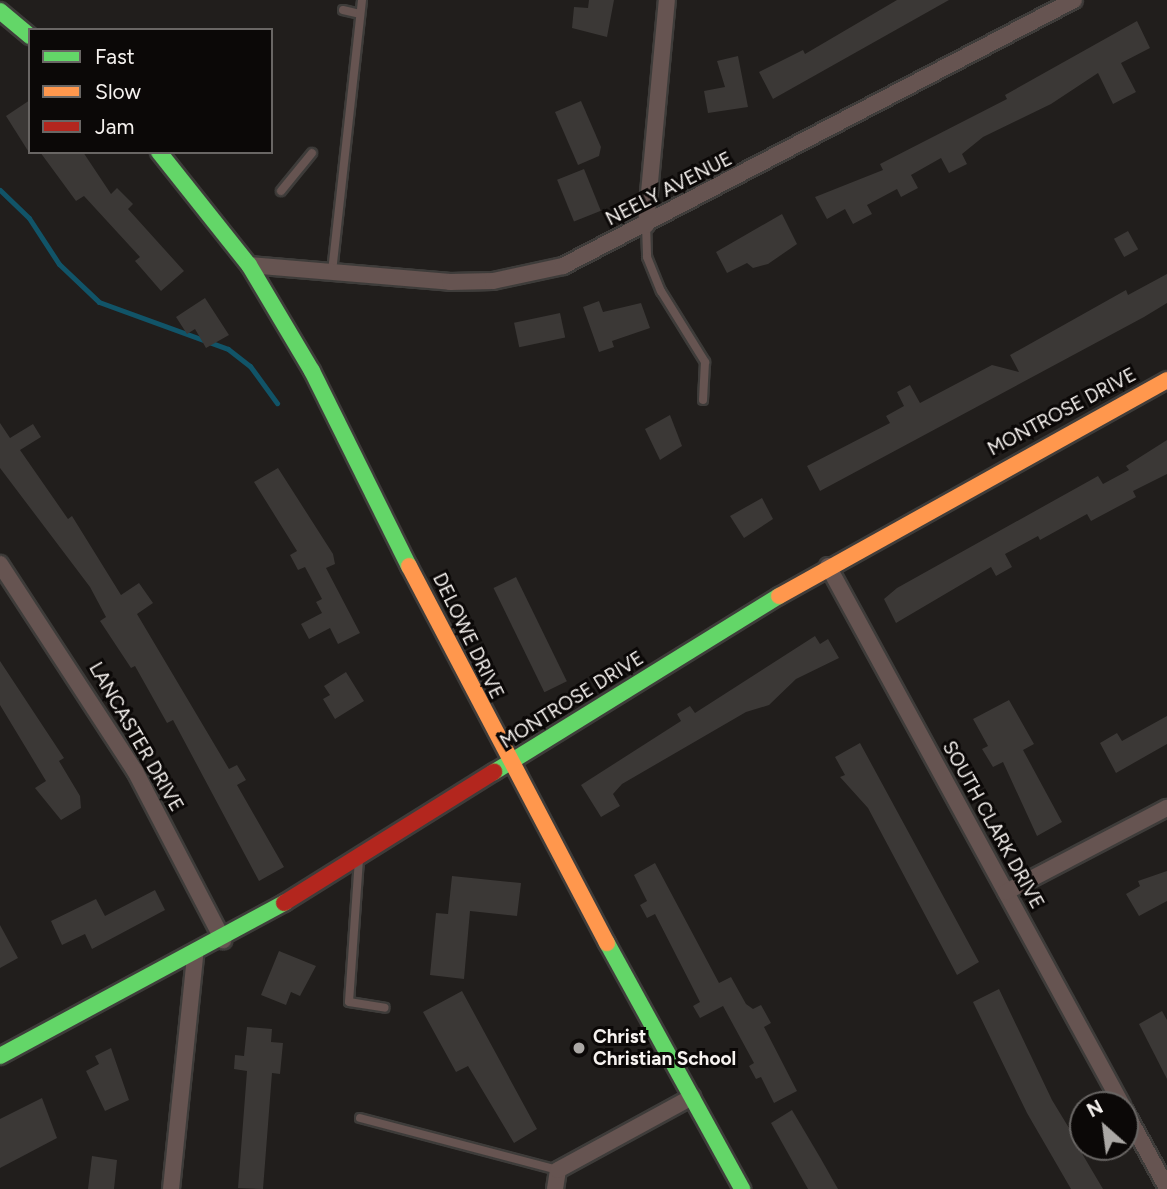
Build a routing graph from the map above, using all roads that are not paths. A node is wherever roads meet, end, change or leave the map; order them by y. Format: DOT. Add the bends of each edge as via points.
graph roads {
  1 [pos="362,0"];
  2 [pos="667,0"];
  3 [pos="1074,0"];
  4 [pos="343,10"];
  5 [pos="0,12"];
  6 [pos="360,14"];
  7 [pos="28,34"];
  8 [pos="312,153"];
  9 [pos="161,154"];
  10 [pos="282,191"];
  11 [pos="646,225"];
  12 [pos="249,265"];
  13 [pos="332,272"];
  14 [pos="1167,380"];
  15 [pos="703,400"];
  16 [pos="0,564"];
  17 [pos="828,566"];
  18 [pos="509,765"];
  19 [pos="1167,808"];
  20 [pos="359,859"];
  21 [pos="1006,892"];
  22 [pos="223,940"];
  23 [pos="195,955"];
  24 [pos="385,1008"];
  25 [pos="0,1056"];
  26 [pos="1114,1091"];
  27 [pos="692,1097"];
  28 [pos="360,1118"];
  29 [pos="1139,1137"];
  30 [pos="558,1170"];
  31 [pos="1167,1188"];
  32 [pos="171,1189"];
  33 [pos="555,1189"];
  34 [pos="742,1189"];
  1 -- 6 [label="lane"];
  2 -- 11 [label="street"];
  3 -- 11 [label="street, NEELY AVENUE"];
  4 -- 6 [label="lane"];
  5 -- 7 [label="street"];
  6 -- 13 [label="lane"];
  8 -- 10 [label="lane"];
  9 -- 12 [label="street, DELOWE DRIVE"];
  11 -- 13 [label="street, NEELY AVENUE" via="563,266 493,281"];
  11 -- 15 [label="lane" via="648,257 657,282 705,362"];
  12 -- 13 [label="street, NEELY AVENUE"];
  12 -- 18 [label="street, DELOWE DRIVE" via="312,371"];
  14 -- 17 [label="street, MONTROSE DRIVE"];
  16 -- 22 [label="street, LANCASTER DRIVE" via="135,771"];
  17 -- 18 [label="street, MONTROSE DRIVE"];
  17 -- 21 [label="street, SOUTH CLARK DRIVE"];
  18 -- 20 [label="street, MONTROSE DRIVE"];
  18 -- 27 [label="street, DELOWE DRIVE"];
  19 -- 21 [label="street"];
  20 -- 22 [label="street, MONTROSE DRIVE"];
  20 -- 24 [label="lane" via="349,1002"];
  21 -- 26 [label="street, SOUTH CLARK DRIVE"];
  22 -- 23 [label="street, MONTROSE DRIVE"];
  23 -- 25 [label="street, MONTROSE DRIVE"];
  23 -- 32 [label="street"];
  27 -- 30 [label="street"];
  27 -- 34 [label="street, DELOWE DRIVE"];
  28 -- 30 [label="lane"];
  29 -- 31 [label="street"];
  30 -- 33 [label="street"];
}
